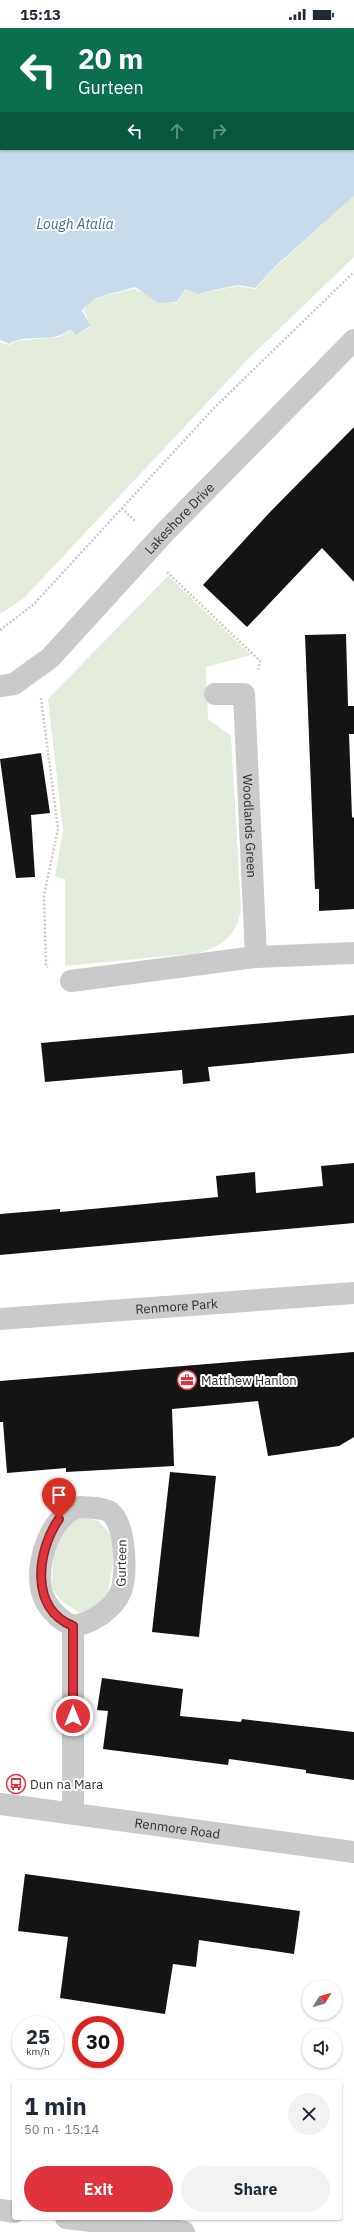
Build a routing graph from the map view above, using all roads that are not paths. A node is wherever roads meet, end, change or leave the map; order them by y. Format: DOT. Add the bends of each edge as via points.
graph roads {
  1 [pos="354,340"];
  2 [pos="0,686"];
  3 [pos="215,694"];
  4 [pos="354,953"];
  5 [pos="256,958"];
  6 [pos="71,981"];
  7 [pos="354,1293"];
  8 [pos="0,1319"];
  9 [pos="73,1626"];
  10 [pos="0,1804"];
  11 [pos="73,1813"];
  12 [pos="354,1852"];
  13 [pos="0,2210"];
  14 [pos="12,2212"];
  15 [pos="83,2220"];
  16 [pos="184,2232"];
  1 -- 2 [label="street, Lakeshore Drive" via="146,552 50,658 14,684"];
  3 -- 5 [label="street, Woodlands Green" via="244,694"];
  4 -- 5 [label="street"];
  5 -- 6 [label="street"];
  7 -- 8 [label="street, Renmore Park"];
  9 -- 9 [label="street, Gurteen" via="59,1618 45,1601 41,1579 45,1548 55,1524 72,1509 80,1507 104,1510 115,1517 121,1530 124,1554 122,1590 108,1609 84,1624"];
  9 -- 11 [label="street"];
  10 -- 11 [label="street, Renmore Road"];
  11 -- 12 [label="street, Renmore Road"];
  13 -- 14 [label="street"];
  15 -- 16 [label="street"];
}
